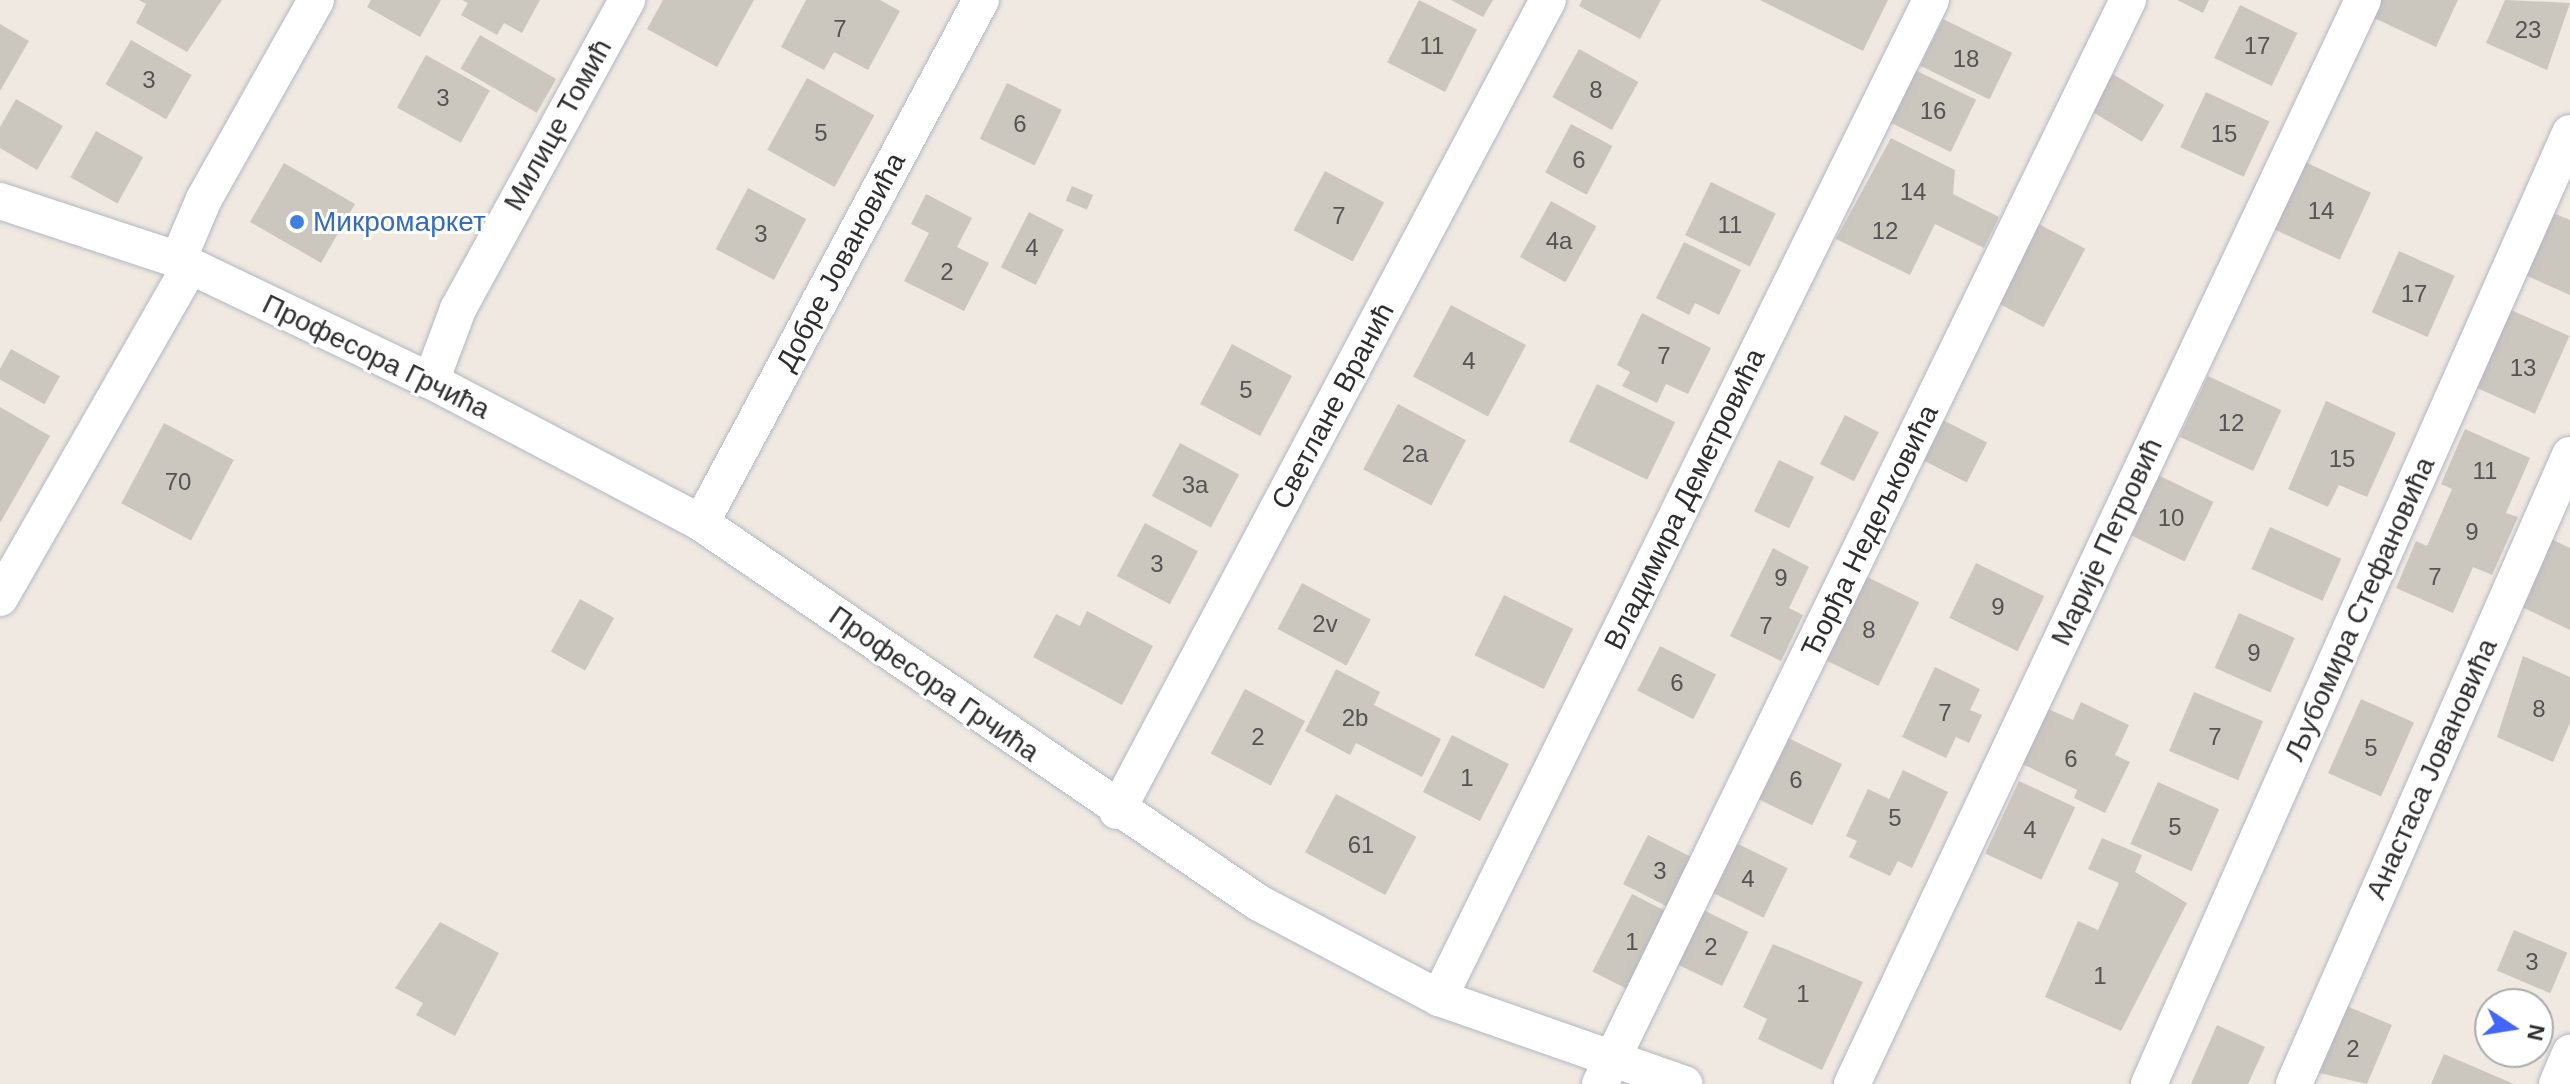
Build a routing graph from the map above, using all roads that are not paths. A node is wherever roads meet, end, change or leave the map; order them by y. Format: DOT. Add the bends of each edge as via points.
graph roads {
  1 [pos="316,0"];
  2 [pos="627,0"];
  3 [pos="981,0"];
  4 [pos="1548,0"];
  5 [pos="1931,0"];
  6 [pos="2128,0"];
  7 [pos="2363,0"];
  8 [pos="2570,133"];
  9 [pos="0,201"];
  10 [pos="184,263"];
  11 [pos="431,381"];
  12 [pos="2570,455"];
  13 [pos="701,523"];
  14 [pos="0,598"];
  15 [pos="1117,811"];
  16 [pos="1439,998"];
  17 [pos="2570,1053"];
  18 [pos="1605,1073"];
  19 [pos="1684,1084"];
  20 [pos="1852,1084"];
  21 [pos="2149,1084"];
  22 [pos="2294,1084"];
  23 [pos="2557,1084"];
  1 -- 10 [label="street" via="204,199"];
  2 -- 11 [label="street, Милице Томић" via="458,309"];
  3 -- 13 [label="street, Добре Јовановића"];
  4 -- 15 [label="street, Светлане Вранић"];
  5 -- 16 [label="street, Владимира Деметровића"];
  6 -- 18 [label="street, Ђорђа Недељковића"];
  7 -- 20 [label="street, Марије Петровић"];
  8 -- 21 [label="street, Љубомира Стефановића"];
  9 -- 10 [label="street, Професора Грчића"];
  10 -- 11 [label="street, Професора Грчића"];
  10 -- 14 [label="street"];
  11 -- 13 [label="street, Професора Грчића"];
  12 -- 22 [label="street, Анастаса Јовановића"];
  13 -- 15 [label="street, Професора Грчића"];
  15 -- 16 [label="street, Професора Грчића" via="1259,903"];
  16 -- 18 [label="street, Професора Грчића"];
  17 -- 23 [label="street"];
  18 -- 19 [label="street, Професора Грчића"];
}
